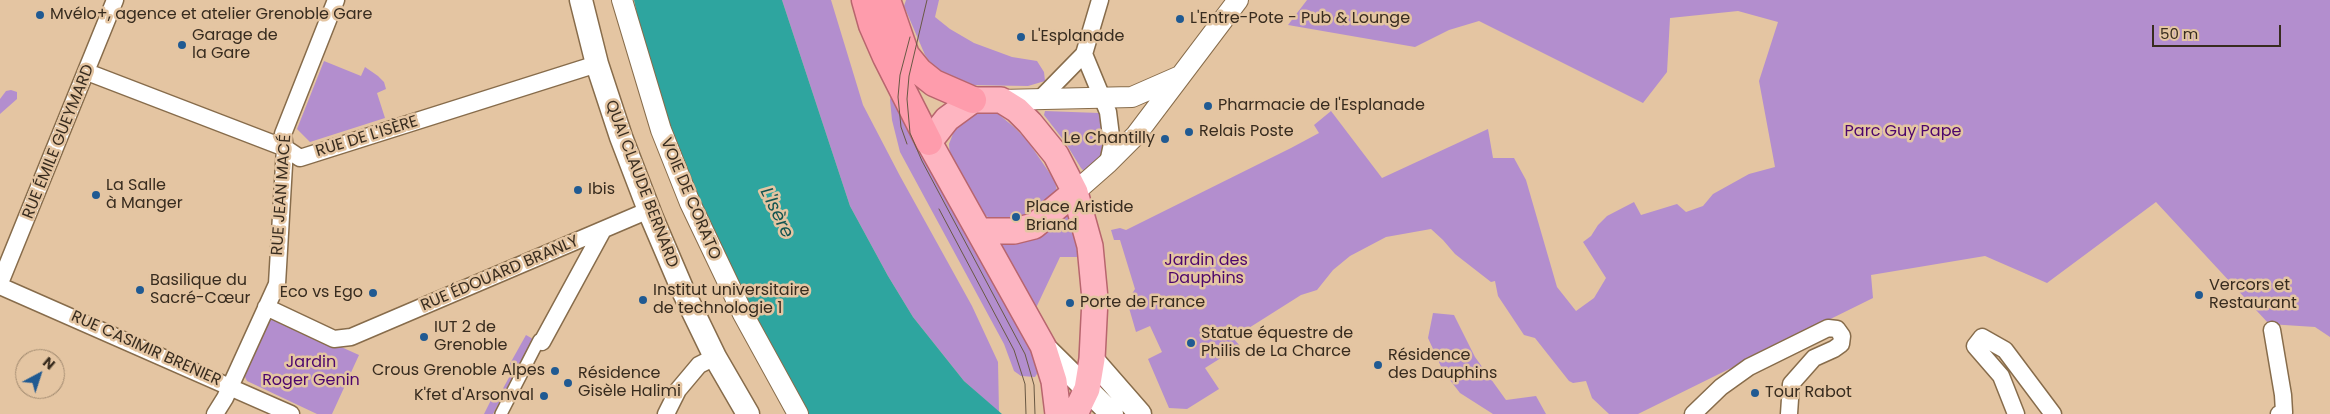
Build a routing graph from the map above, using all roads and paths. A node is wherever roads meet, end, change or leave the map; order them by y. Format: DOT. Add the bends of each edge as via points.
graph roads {
  1 [pos="116,0"];
  2 [pos="336,0"];
  3 [pos="581,0"];
  4 [pos="622,0"];
  5 [pos="865,0"];
  6 [pos="887,0"];
  7 [pos="1238,0"];
  8 [pos="1099,4"];
  9 [pos="1084,54"];
  10 [pos="597,64"];
  11 [pos="87,72"];
  12 [pos="1181,76"];
  13 [pos="1102,98"];
  14 [pos="1040,99"];
  15 [pos="973,100"];
  16 [pos="1001,100"];
  17 [pos="929,142"];
  18 [pos="285,148"];
  19 [pos="1108,163"];
  20 [pos="1075,192"];
  21 [pos="649,210"];
  22 [pos="603,230"];
  23 [pos="979,231"];
  24 [pos="0,284"];
  25 [pos="266,307"];
  26 [pos="2272,330"];
  27 [pos="541,341"];
  28 [pos="1043,346"];
  29 [pos="715,357"];
  30 [pos="1092,359"];
  31 [pos="230,386"];
  32 [pos="1087,389"];
  33 [pos="1064,413"];
  34 [pos="215,414"];
  35 [pos="291,414"];
  36 [pos="501,414"];
  37 [pos="666,414"];
  38 [pos="748,414"];
  39 [pos="798,414"];
  40 [pos="1112,414"];
  41 [pos="1140,414"];
  42 [pos="1693,414"];
  43 [pos="1789,414"];
  44 [pos="2016,414"];
  45 [pos="2053,414"];
  46 [pos="2279,414"];
  1 -- 11 [label="street, RUE ÉMILE GUEYMARD"];
  2 -- 18 [label="street, RUE JEAN MACÉ" via="284,134"];
  3 -- 10 [label="main road, QUAI CLAUDE BERNARD"];
  4 -- 39 [label="street, VOIE DE CORATO" via="658,122 690,203 746,321"];
  5 -- 17 [label="highway" via="883,50"];
  6 -- 15 [label="highway" via="906,55 919,71 934,83"];
  7 -- 12 [label="street"];
  8 -- 9 [label="street"];
  9 -- 13 [label="street"];
  9 -- 14 [label="street"];
  10 -- 18 [label="street, RUE DE L'ISÈRE" via="300,158"];
  10 -- 21 [label="main road, QUAI CLAUDE BERNARD" via="620,137"];
  11 -- 18 [label="street, RUE DE L'ISÈRE"];
  11 -- 24 [label="street, RUE ÉMILE GUEYMARD"];
  12 -- 13 [label="street" via="1132,97"];
  12 -- 19 [label="street" via="1136,135"];
  13 -- 14 [label="street"];
  13 -- 19 [label="street" via="1108,112 1112,144"];
  14 -- 16 [label="street"];
  15 -- 16 [label="main road"];
  15 -- 17 [label="main road" via="947,119"];
  16 -- 20 [label="main road" via="1030,122 1056,155"];
  17 -- 23 [label="main road"];
  18 -- 25 [label="street, RUE JEAN MACÉ" via="277,284"];
  19 -- 20 [label="street"];
  20 -- 23 [label="main road" via="1034,226 1014,231"];
  20 -- 30 [label="main road" via="1090,246 1093,272"];
  21 -- 22 [label="street, RUE ÉDOUARD BRANLY"];
  21 -- 29 [label="main road, QUAI CLAUDE BERNARD"];
  22 -- 25 [label="street, RUE ÉDOUARD BRANLY" via="351,337 334,339"];
  22 -- 27 [label="street"];
  23 -- 28 [label="main road"];
  24 -- 31 [label="street, RUE CASIMIR BRENIER"];
  25 -- 31 [label="street, RUE JEAN MACÉ"];
  26 -- 46 [label="street" via="2283,395 2284,412"];
  27 -- 36 [label="street"];
  28 -- 32 [label="main road"];
  28 -- 33 [label="main road"];
  29 -- 37 [label="street" via="700,365 678,390"];
  29 -- 38 [label="main road, QUAI CLAUDE BERNARD"];
  30 -- 32 [label="main road"];
  30 -- 41 [label="main road"];
  31 -- 34 [label="street, RUE JEAN MACÉ"];
  31 -- 35 [label="street, RUE CASIMIR BRENIER"];
  32 -- 33 [label="main road"];
  32 -- 40 [label="main road"];
  42 -- 43 [label="street" via="1721,387 1750,367 1828,328 1836,329 1842,336 1841,344 1814,358 1791,384"];
  44 -- 45 [label="street" via="2001,376 1975,346 1982,337 2005,350"];
}
